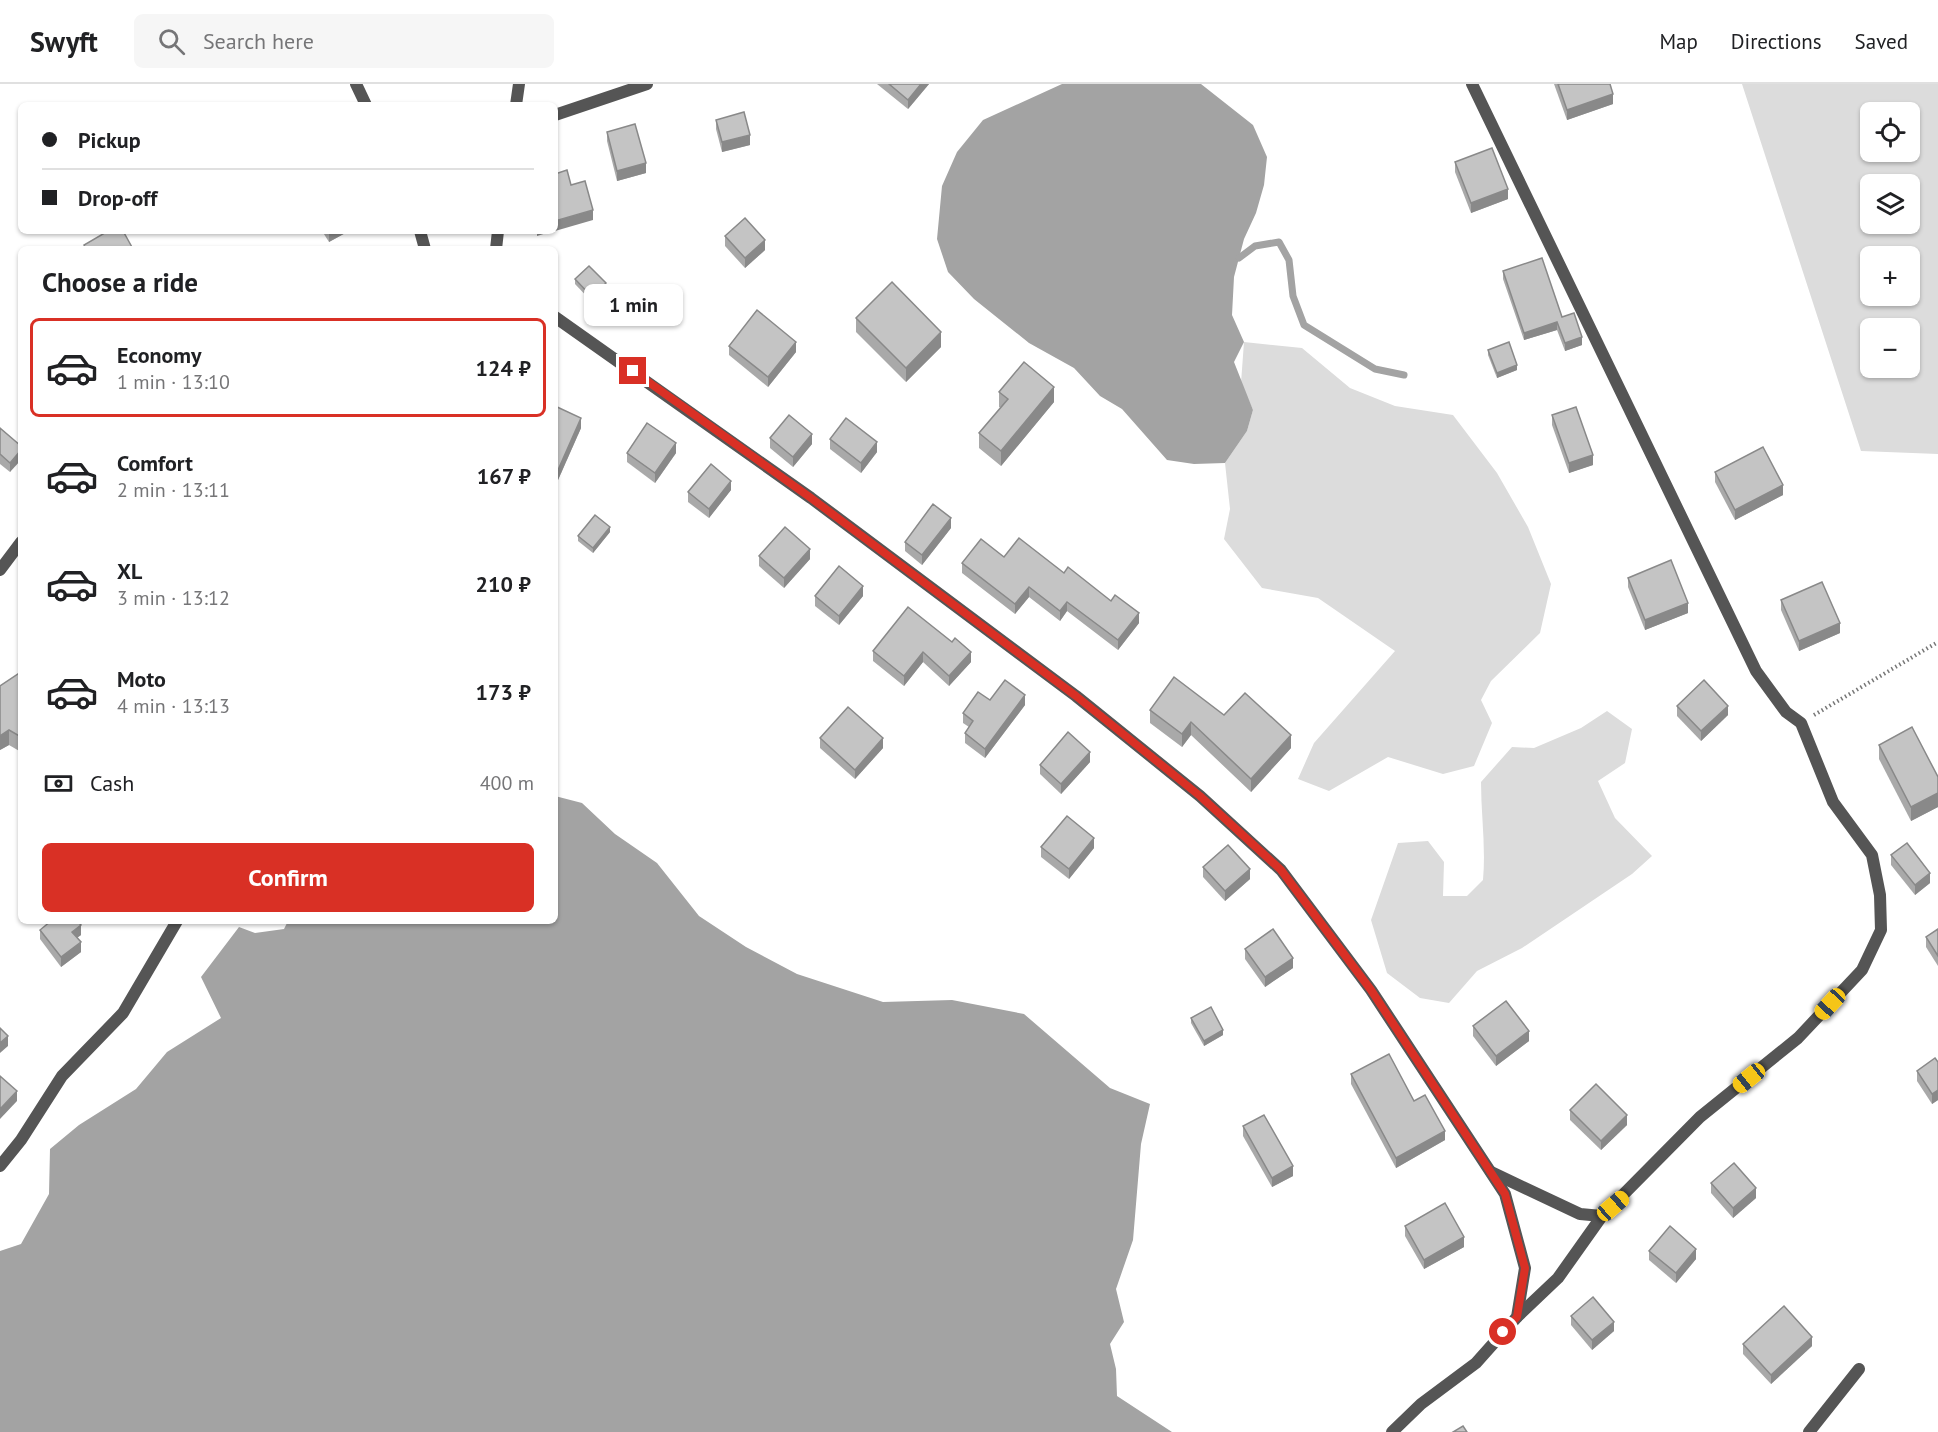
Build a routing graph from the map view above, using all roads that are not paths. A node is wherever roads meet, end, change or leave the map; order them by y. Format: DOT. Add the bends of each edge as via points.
graph roads {
  1 [pos="356,84"];
  2 [pos="519,84"];
  3 [pos="647,84"];
  4 [pos="1472,84"];
  5 [pos="365,102"];
  6 [pos="516,102"];
  7 [pos="558,115"];
  8 [pos="558,319"];
  9 [pos="18,546"];
  10 [pos="0,570"];
  11 [pos="175,924"];
  12 [pos="0,1166"];
  13 [pos="1491,1172"];
  14 [pos="1602,1216"];
  15 [pos="1517,1317"];
  16 [pos="1859,1369"];
  17 [pos="1392,1432"];
  18 [pos="1809,1432"];
  1 -- 5 [label="street"];
  2 -- 6 [label="street"];
  3 -- 7 [label="street"];
  4 -- 14 [label="street" via="1756,671 1786,712 1801,723 1833,802 1872,855 1880,895 1881,930 1862,970 1798,1038 1700,1117"];
  8 -- 13 [label="street" via="811,498 1076,696 1200,796 1281,870 1371,990"];
  9 -- 10 [label="street"];
  11 -- 12 [label="street" via="123,1014 62,1076"];
  13 -- 14 [label="street" via="1580,1214"];
  13 -- 15 [label="street" via="1505,1194 1525,1268"];
  14 -- 15 [label="street" via="1558,1278"];
  15 -- 17 [label="street" via="1476,1363 1421,1404"];
  16 -- 18 [label="street"];
}
